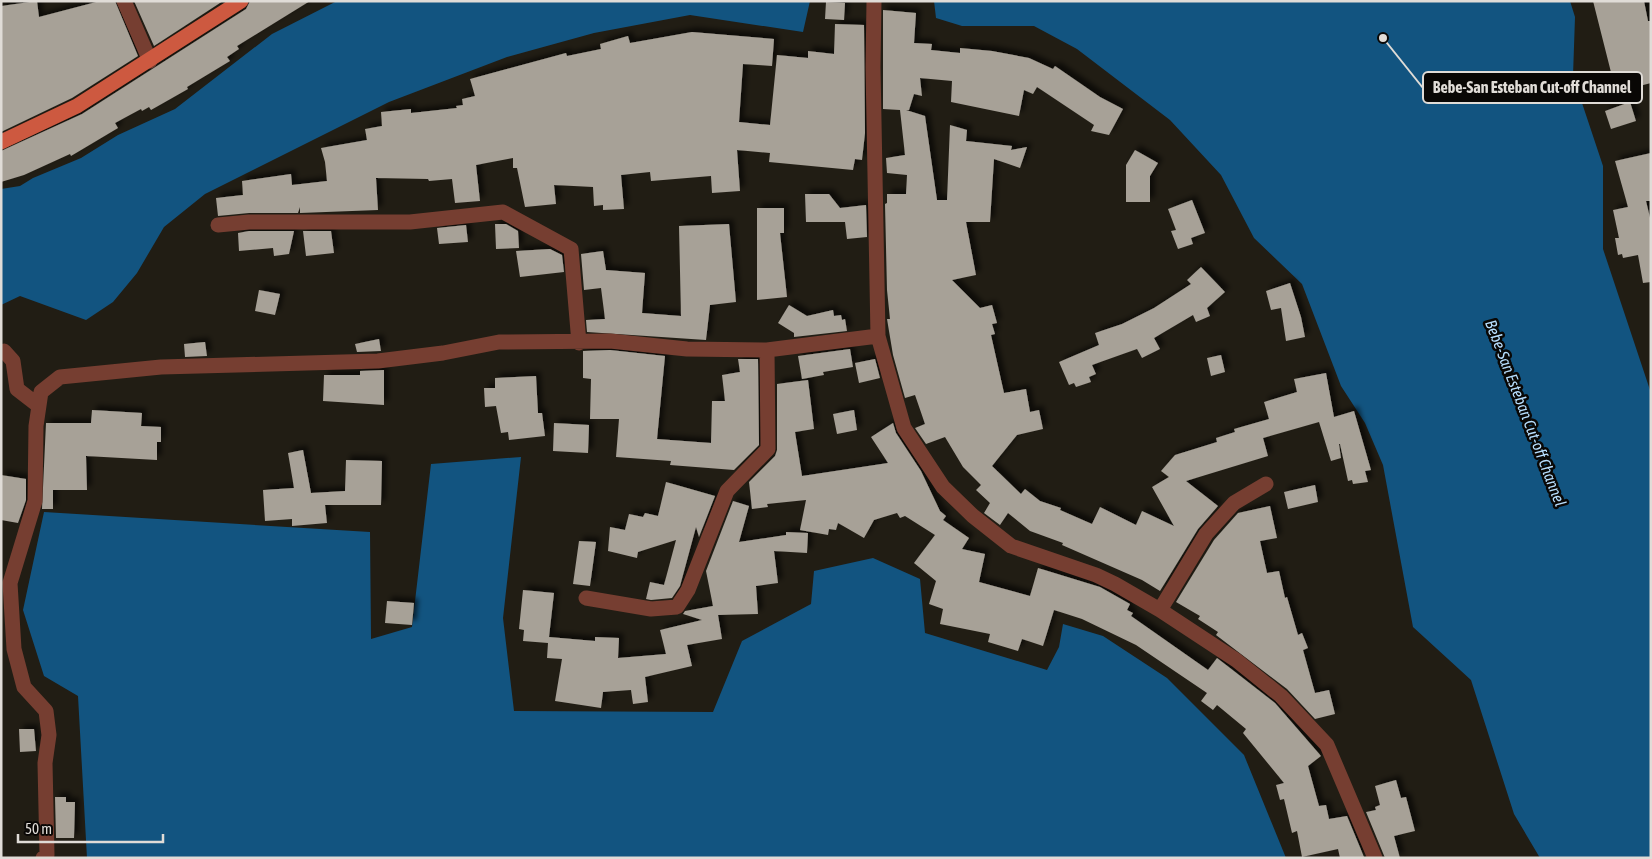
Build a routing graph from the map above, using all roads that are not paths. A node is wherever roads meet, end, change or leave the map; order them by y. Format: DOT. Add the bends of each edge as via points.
graph roads {
  1 [pos="124,1"];
  2 [pos="241,1"];
  3 [pos="874,1"];
  4 [pos="150,61"];
  5 [pos="1,142"];
  6 [pos="218,224"];
  7 [pos="878,336"];
  8 [pos="579,343"];
  9 [pos="767,350"];
  10 [pos="1,352"];
  11 [pos="39,406"];
  12 [pos="1266,484"];
  13 [pos="586,598"];
  14 [pos="1160,610"];
  15 [pos="42,858"];
  16 [pos="1375,858"];
  1 -- 4 [label="street"];
  2 -- 4 [label="main road"];
  3 -- 7 [label="street"];
  4 -- 5 [label="main road" via="77,106"];
  6 -- 8 [label="street" via="410,222 503,212 571,249"];
  7 -- 9 [label="street"];
  7 -- 14 [label="street" via="904,428 949,493 1011,546 1096,575"];
  8 -- 9 [label="street" via="610,341 686,349"];
  8 -- 11 [label="street" via="499,342 378,361 161,367 60,376 41,392"];
  9 -- 13 [label="street" via="768,449 727,491 688,590 677,606 650,609"];
  10 -- 11 [label="street" via="4,351 13,361 17,389"];
  11 -- 15 [label="street" via="35,500 10,583 14,649 24,687 46,711 49,735 46,763 47,855"];
  12 -- 14 [label="street" via="1234,503 1206,534"];
  14 -- 16 [label="street" via="1236,660 1281,696 1327,745"];
}
